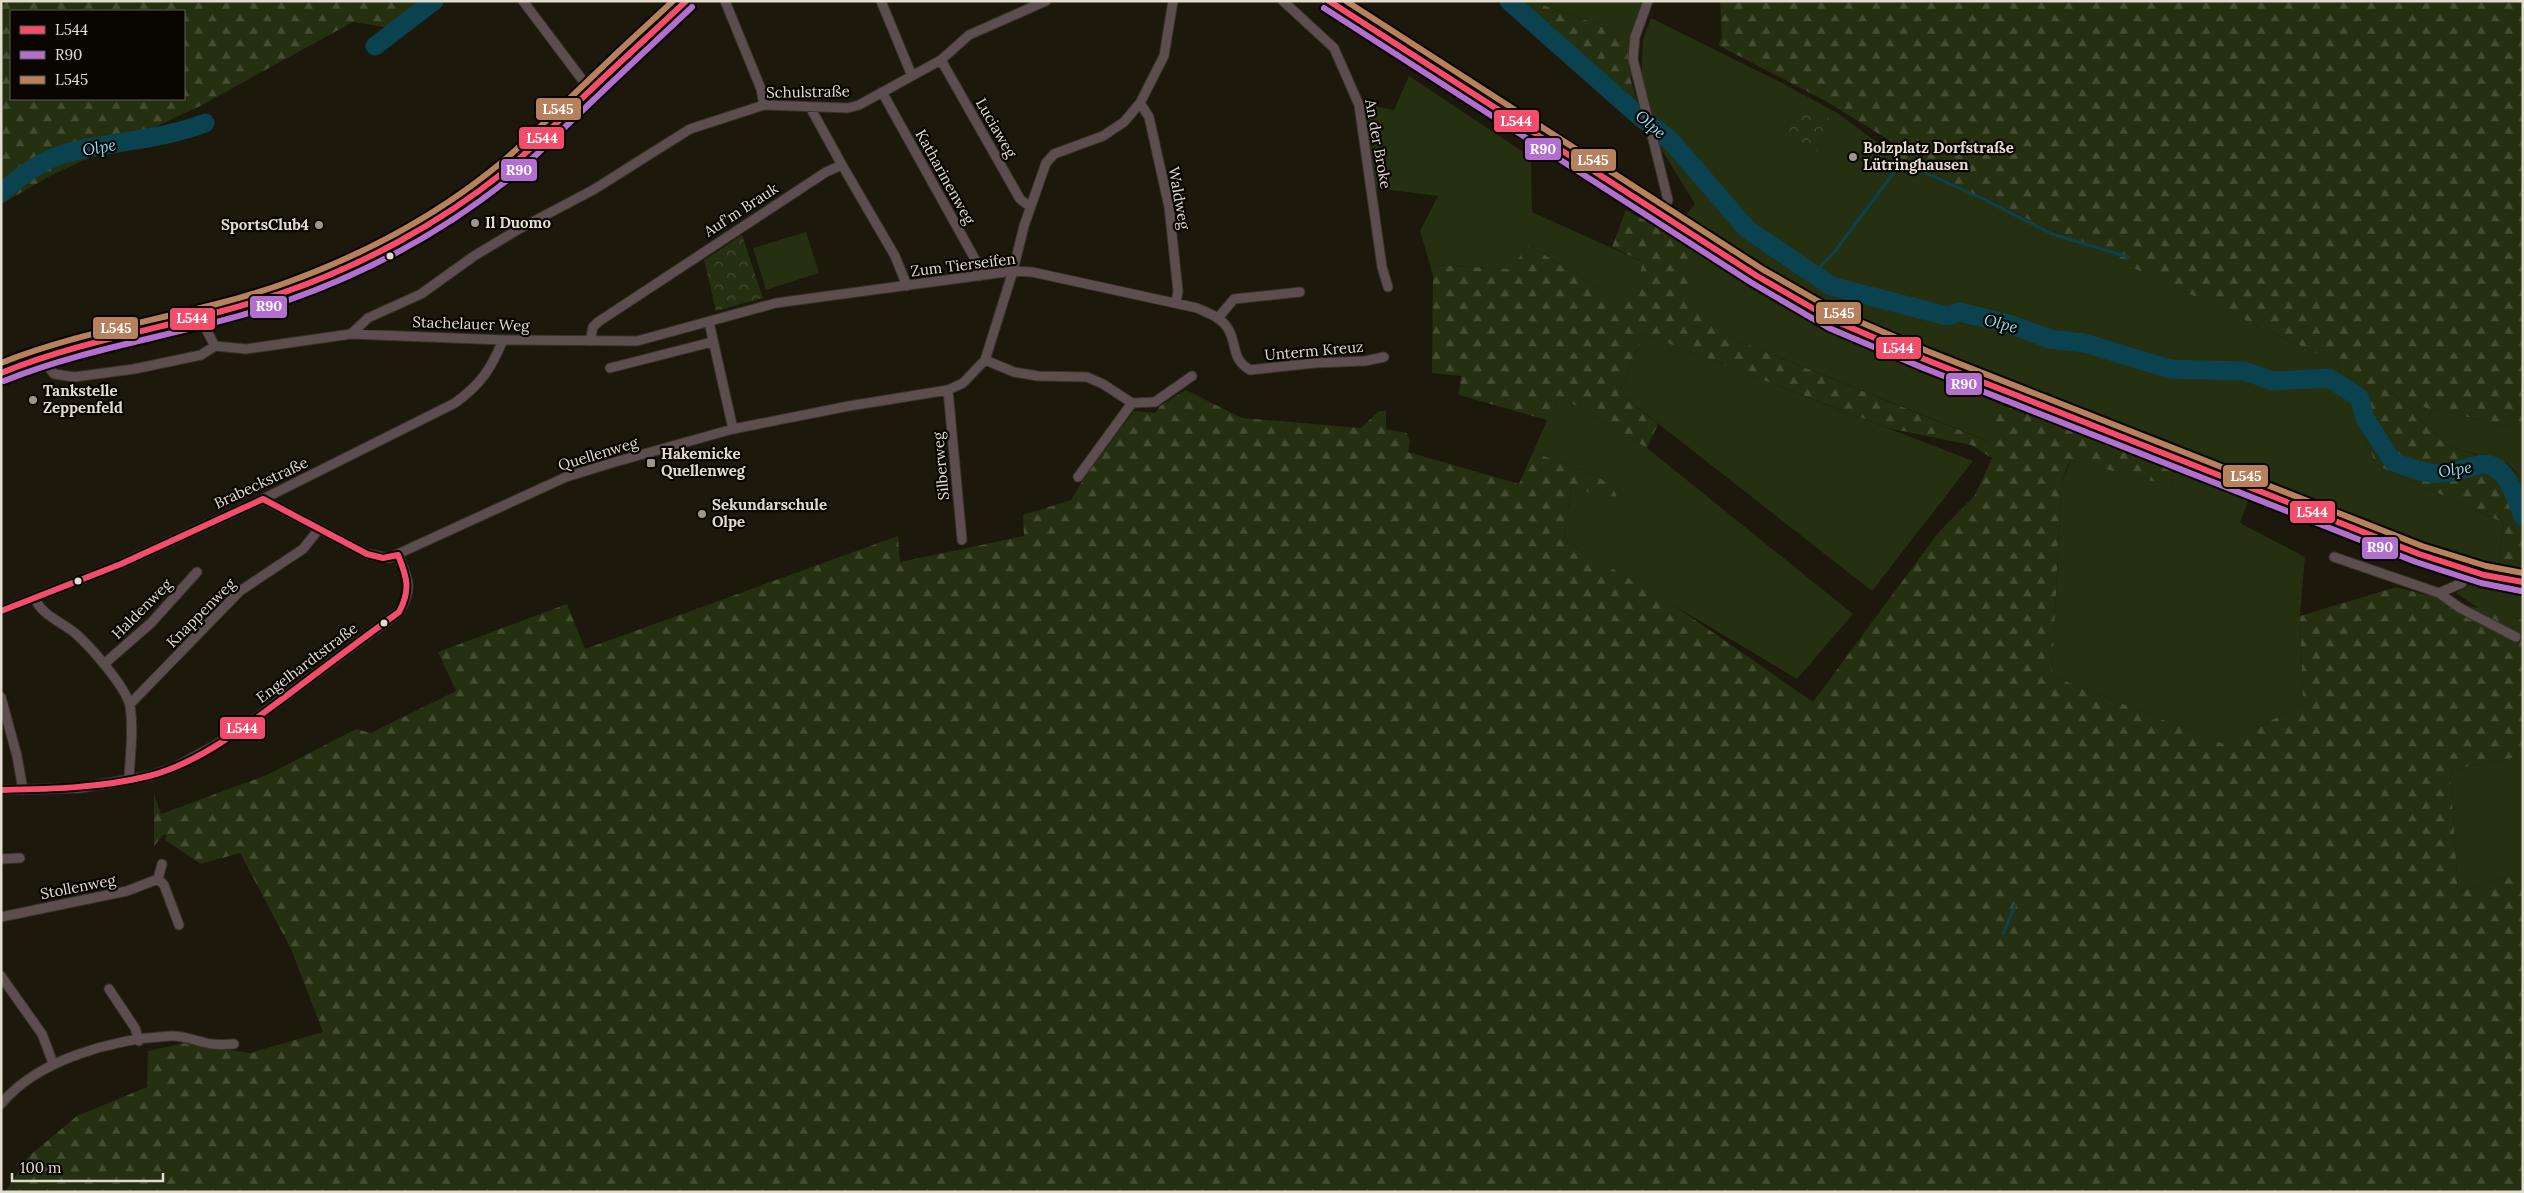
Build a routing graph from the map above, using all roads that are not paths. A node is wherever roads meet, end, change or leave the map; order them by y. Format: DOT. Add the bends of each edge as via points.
graph roads {
  1 [pos="523,1"];
  2 [pos="686,1"];
  3 [pos="726,1"];
  4 [pos="882,1"];
  5 [pos="1046,1"];
  6 [pos="1173,1"];
  7 [pos="1283,1"];
  8 [pos="1329,1"];
  9 [pos="1648,1"];
  10 [pos="941,60"];
  11 [pos="912,76"];
  12 [pos="590,90"];
  13 [pos="882,92"];
  14 [pos="1140,103"];
  15 [pos="764,105"];
  16 [pos="810,107"];
  17 [pos="842,165"];
  18 [pos="1030,207"];
  19 [pos="1662,215"];
  20 [pos="1013,271"];
  21 [pos="979,276"];
  22 [pos="907,286"];
  23 [pos="1388,287"];
  24 [pos="1300,292"];
  25 [pos="1176,302"];
  26 [pos="200,318"];
  27 [pos="1218,318"];
  28 [pos="709,322"];
  29 [pos="351,334"];
  30 [pos="503,340"];
  31 [pos="590,341"];
  32 [pos="637,341"];
  33 [pos="712,342"];
  34 [pos="215,346"];
  35 [pos="1384,357"];
  36 [pos="41,358"];
  37 [pos="985,360"];
  38 [pos="610,368"];
  39 [pos="1,373"];
  40 [pos="1192,376"];
  41 [pos="948,390"];
  42 [pos="1132,403"];
  43 [pos="733,429"];
  44 [pos="1078,478"];
  45 [pos="263,499"];
  46 [pos="320,529"];
  47 [pos="962,540"];
  48 [pos="398,554"];
  49 [pos="2334,557"];
  50 [pos="2470,570"];
  51 [pos="198,572"];
  52 [pos="2523,582"];
  53 [pos="2438,593"];
  54 [pos="35,599"];
  55 [pos="1,611"];
  56 [pos="2516,638"];
  57 [pos="104,664"];
  58 [pos="1,697"];
  59 [pos="130,704"];
  60 [pos="128,779"];
  61 [pos="1,790"];
  62 [pos="23,790"];
  63 [pos="20,858"];
  64 [pos="1,859"];
  65 [pos="162,864"];
  66 [pos="158,879"];
  67 [pos="1,917"];
  68 [pos="179,925"];
  69 [pos="1,976"];
  70 [pos="109,989"];
  71 [pos="139,1041"];
  72 [pos="234,1044"];
  73 [pos="53,1063"];
  74 [pos="1,1104"];
  1 -- 12 [label="street"];
  2 -- 12 [label="street"];
  3 -- 15 [label="street" via="761,89"];
  4 -- 11 [label="street"];
  5 -- 10 [label="street, Schulstraße" via="969,35"];
  6 -- 14 [label="street" via="1164,56"];
  7 -- 23 [label="street, An der Broke" via="1334,48 1359,105 1382,267"];
  8 -- 19 [label="main road"];
  9 -- 19 [label="street" via="1633,47 1634,72 1668,200"];
  10 -- 11 [label="street, Schulstraße"];
  10 -- 18 [label="street, Luciaweg" via="1020,200"];
  11 -- 13 [label="street, Schulstraße"];
  12 -- 26 [label="street" via="527,152 436,220 385,249 327,275"];
  13 -- 16 [label="street, Schulstraße" via="848,108"];
  13 -- 21 [label="street, Katharinenweg" via="976,261"];
  14 -- 18 [label="street" via="1124,122 1103,136 1054,154 1046,163"];
  14 -- 25 [label="street, Waldweg" via="1149,117 1169,207 1178,291"];
  15 -- 16 [label="street, Schulstraße"];
  15 -- 29 [label="street, Schulstraße" via="690,129 592,190 474,256 421,294 368,318"];
  16 -- 17 [label="street"];
  17 -- 22 [label="street" via="895,256"];
  17 -- 31 [label="street, Auf'm Brauk" via="826,172 598,322 593,327"];
  18 -- 20 [label="street"];
  19 -- 50 [label="main road" via="1807,306 1867,336 2419,554"];
  20 -- 21 [label="street, Zum Tierseifen"];
  20 -- 25 [label="street, Zum Tierseifen" via="1032,272"];
  20 -- 37 [label="street"];
  21 -- 22 [label="street, Zum Tierseifen"];
  22 -- 28 [label="street, Zum Tierseifen" via="776,303"];
  24 -- 27 [label="street" via="1234,299"];
  25 -- 27 [label="street, Zum Tierseifen"];
  26 -- 34 [label="street"];
  26 -- 36 [label="street"];
  27 -- 35 [label="street, Unterm Kreuz" via="1227,327 1241,365 1250,370"];
  28 -- 32 [label="street, Zum Tierseifen"];
  28 -- 33 [label="street"];
  29 -- 30 [label="street, Stachelauer Weg"];
  29 -- 34 [label="street, Stachelauer Weg" via="246,349"];
  30 -- 31 [label="street, Stachelauer Weg"];
  30 -- 45 [label="street, Brabeckstraße" via="482,380 455,403"];
  31 -- 32 [label="street, Stachelauer Weg"];
  33 -- 38 [label="street"];
  33 -- 43 [label="street"];
  34 -- 36 [label="street" via="202,355 74,377 54,374"];
  36 -- 39 [label="street"];
  37 -- 41 [label="street, Quellenweg" via="963,384"];
  37 -- 42 [label="street" via="1014,372 1087,378 1103,384"];
  40 -- 42 [label="street" via="1155,402"];
  41 -- 43 [label="street, Quellenweg"];
  41 -- 47 [label="street, Silberweg"];
  42 -- 44 [label="street"];
  43 -- 48 [label="street, Quellenweg" via="566,477"];
  45 -- 46 [label="street, Quellenweg"];
  45 -- 54 [label="street, Brabeckstraße"];
  46 -- 48 [label="street, Quellenweg" via="367,554 383,558"];
  46 -- 59 [label="street, Knappenweg" via="303,549 240,591"];
  48 -- 60 [label="street, Engelhardtstraße" via="408,581 407,598 399,612 214,746 162,773"];
  49 -- 53 [label="street"];
  50 -- 52 [label="main road"];
  50 -- 53 [label="street" via="2462,583"];
  51 -- 57 [label="street, Haldenweg" via="151,623"];
  53 -- 56 [label="street"];
  54 -- 55 [label="street, Brabeckstraße"];
  54 -- 57 [label="street" via="40,609 75,633"];
  57 -- 59 [label="street"];
  58 -- 62 [label="street"];
  59 -- 60 [label="street"];
  60 -- 62 [label="street, Engelhardtstraße" via="80,788"];
  61 -- 62 [label="street, Engelhardtstraße"];
  63 -- 64 [label="street"];
  65 -- 66 [label="street"];
  66 -- 67 [label="street, Stollenweg" via="127,891"];
  66 -- 68 [label="street" via="164,885"];
  69 -- 73 [label="street" via="42,1034"];
  70 -- 71 [label="street" via="135,1028"];
  71 -- 72 [label="street" via="172,1036 213,1044"];
  71 -- 73 [label="street" via="112,1045"];
  73 -- 74 [label="street"];
}
